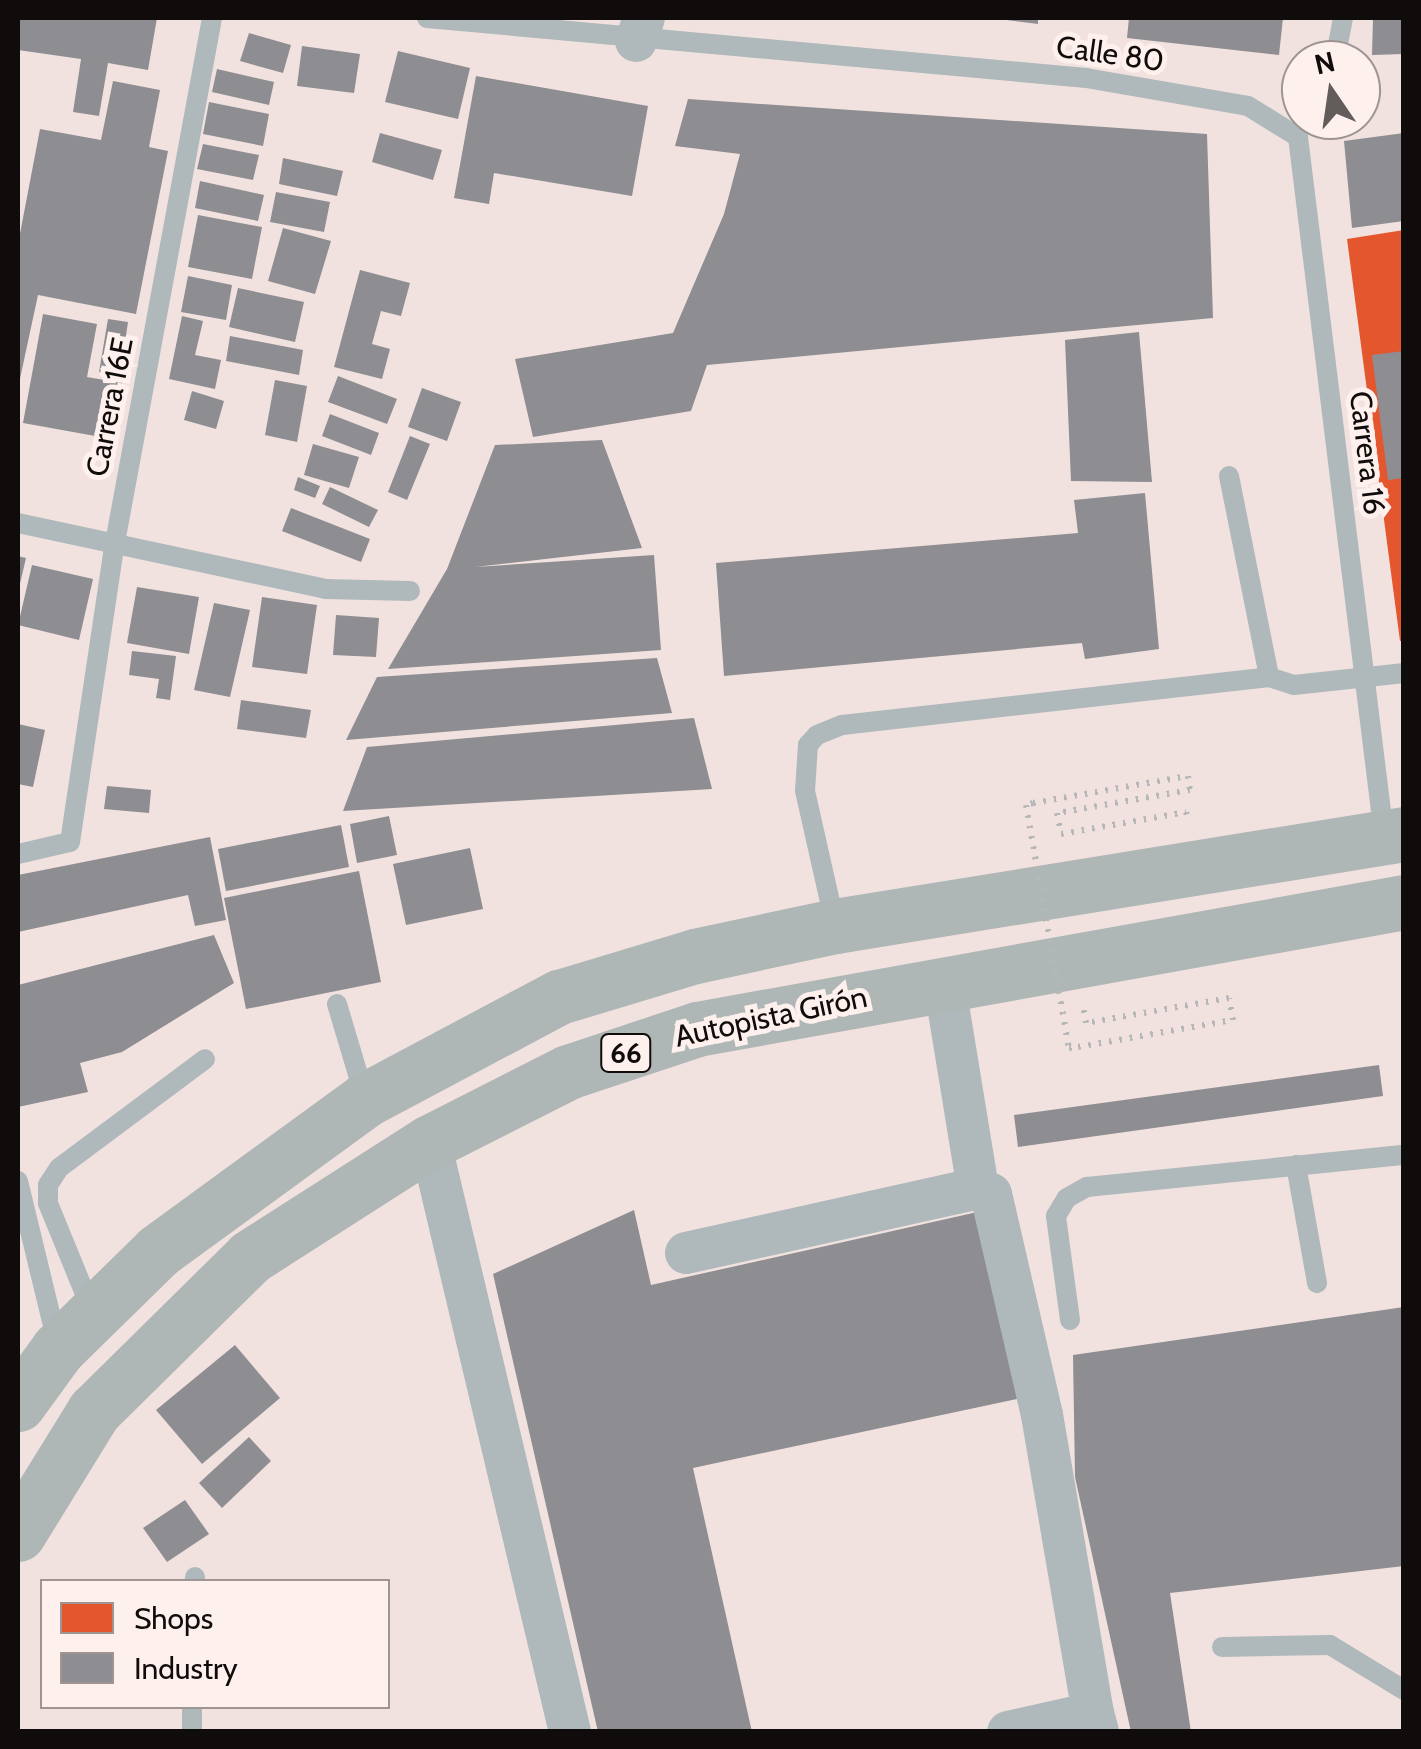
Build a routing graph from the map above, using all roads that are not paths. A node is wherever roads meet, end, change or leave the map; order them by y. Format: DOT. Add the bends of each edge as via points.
graph roads {
  1 [pos="212,18"];
  2 [pos="427,18"];
  3 [pos="640,29"];
  4 [pos="1281,119"];
  5 [pos="1303,140"];
  6 [pos="1230,476"];
  7 [pos="18,522"];
  8 [pos="114,548"];
  9 [pos="410,591"];
  10 [pos="1404,673"];
  11 [pos="1269,678"];
  12 [pos="1366,679"];
  13 [pos="1394,835"];
  14 [pos="18,854"];
  15 [pos="1404,902"];
  16 [pos="836,926"];
  17 [pos="944,981"];
  18 [pos="338,1004"];
  19 [pos="205,1060"];
  20 [pos="366,1100"];
  21 [pos="430,1142"];
  22 [pos="1404,1154"];
  23 [pos="1296,1165"];
  24 [pos="18,1181"];
  25 [pos="978,1188"];
  26 [pos="686,1253"];
  27 [pos="1317,1283"];
  28 [pos="1070,1320"];
  29 [pos="76,1331"];
  30 [pos="18,1404"];
  31 [pos="18,1534"];
  32 [pos="1222,1647"];
  33 [pos="1404,1690"];
  34 [pos="1096,1722"];
  35 [pos="570,1732"];
  36 [pos="1008,1732"];
  1 -- 8 [label="lane, Carrera 16E"];
  2 -- 3 [label="lane, Calle 80"];
  3 -- 4 [label="lane, Calle 80" via="1086,78 1248,106"];
  5 -- 12 [label="lane, Carrera 16"];
  6 -- 11 [label="lane"];
  7 -- 8 [label="lane"];
  8 -- 9 [label="lane" via="324,589"];
  8 -- 14 [label="lane, Carrera 16E" via="70,842"];
  10 -- 12 [label="lane"];
  11 -- 12 [label="lane" via="1294,685"];
  11 -- 16 [label="lane" via="842,725 817,735 808,746 805,791"];
  12 -- 13 [label="lane, Carrera 16"];
  13 -- 16 [label="highway, 66"];
  15 -- 17 [label="highway, Autopista Girón / 66"];
  16 -- 20 [label="highway, 66" via="694,956 558,997"];
  17 -- 21 [label="highway, Autopista Girón / 66" via="697,1029 568,1072"];
  17 -- 25 [label="street"];
  18 -- 20 [label="lane"];
  19 -- 29 [label="lane" via="59,1168 48,1185"];
  20 -- 29 [label="highway, 66" via="158,1250"];
  21 -- 31 [label="highway, Autopista Girón / 66" via="250,1258 179,1323 94,1411"];
  21 -- 35 [label="street"];
  22 -- 23 [label="lane"];
  23 -- 27 [label="lane"];
  23 -- 28 [label="lane" via="1087,1187 1067,1198 1056,1216"];
  24 -- 29 [label="lane"];
  25 -- 26 [label="street"];
  25 -- 34 [label="street" via="998,1204"];
  29 -- 30 [label="highway, 66"];
  32 -- 33 [label="lane" via="1330,1645"];
  34 -- 36 [label="street"];
}
